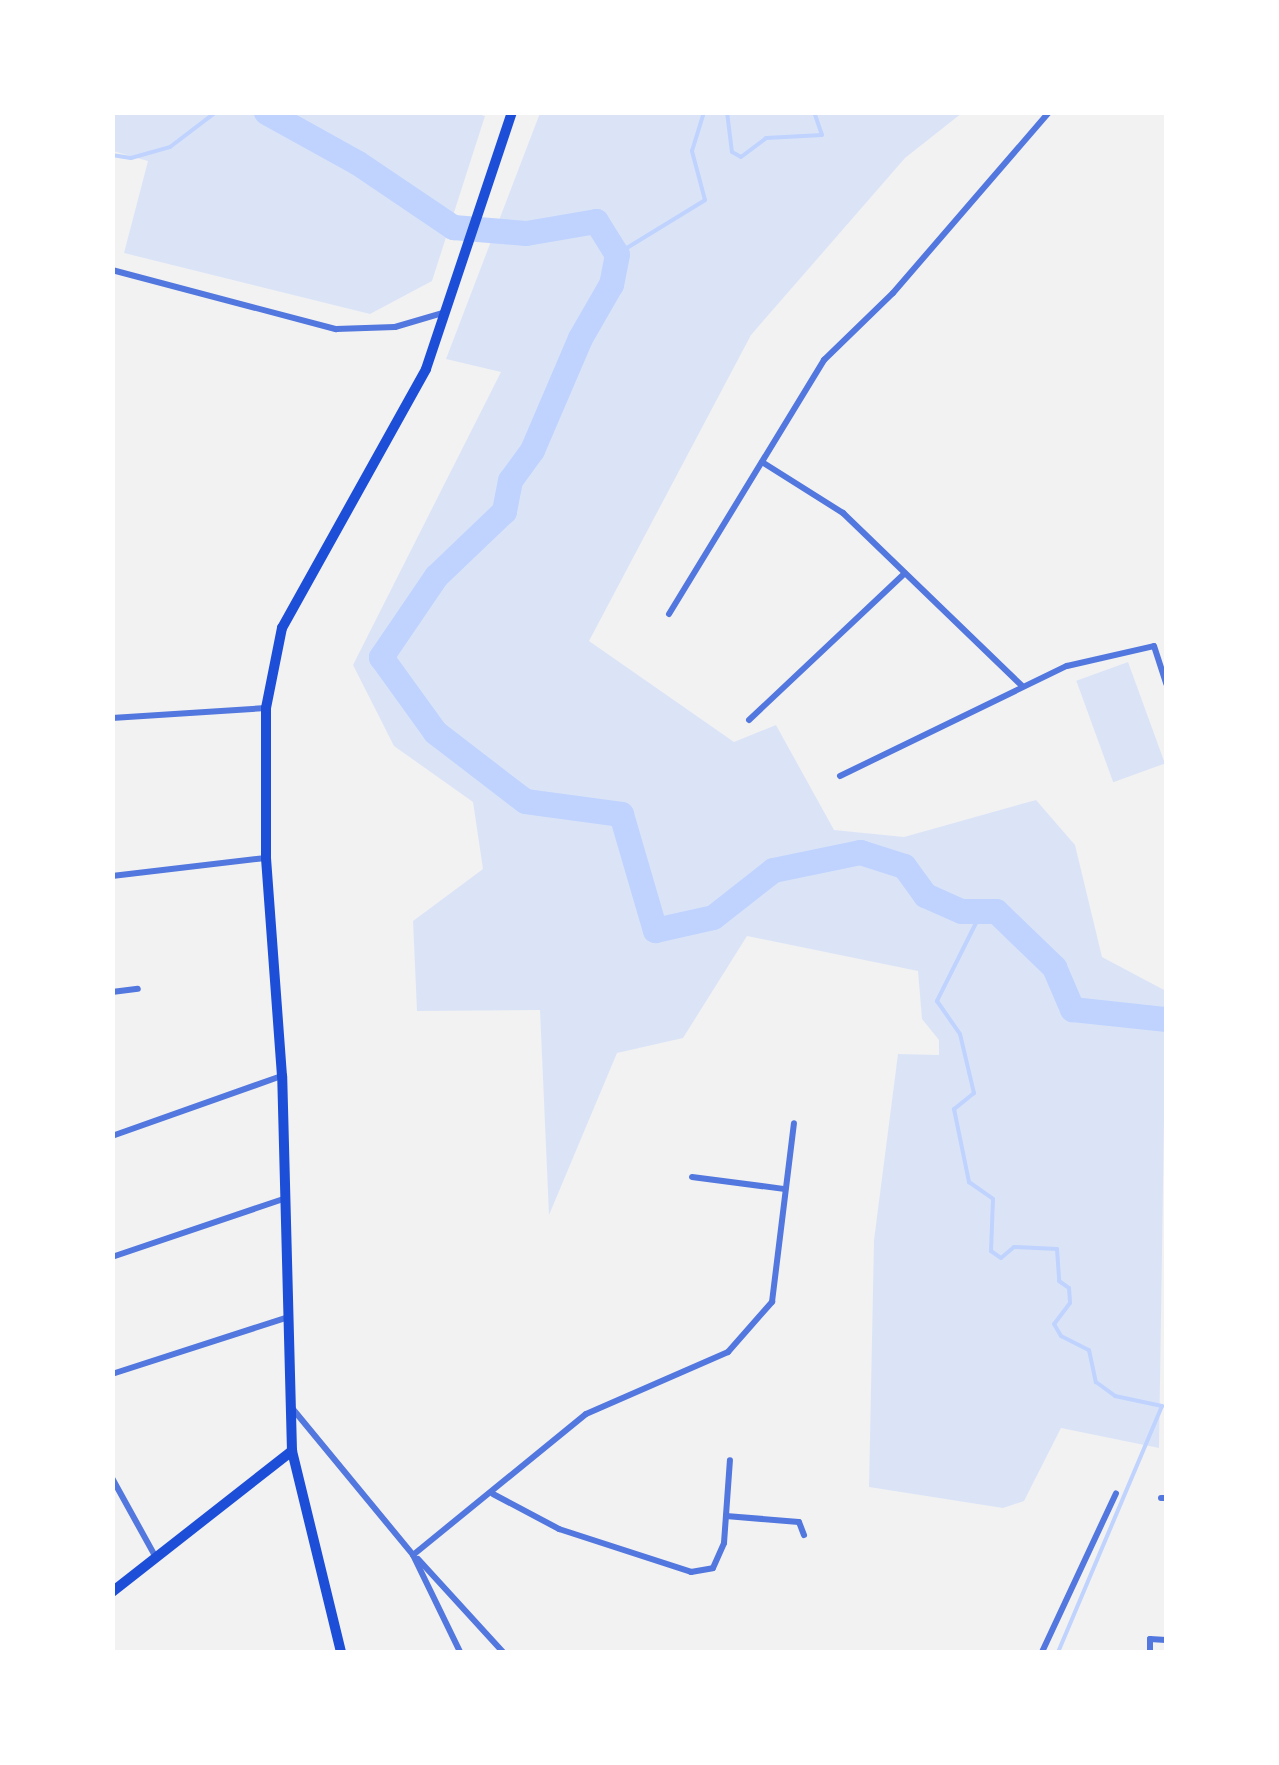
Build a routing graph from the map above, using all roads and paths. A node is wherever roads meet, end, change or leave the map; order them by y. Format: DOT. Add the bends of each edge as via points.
graph roads {
  1 [pos="512,112"];
  2 [pos="1049,112"];
  3 [pos="112,270"];
  4 [pos="450,311"];
  5 [pos="762,462"];
  6 [pos="906,573"];
  7 [pos="669,614"];
  8 [pos="1021,684"];
  9 [pos="1166,684"];
  10 [pos="266,708"];
  11 [pos="112,718"];
  12 [pos="749,720"];
  13 [pos="840,776"];
  14 [pos="266,858"];
  15 [pos="112,876"];
  16 [pos="138,990"];
  17 [pos="112,992"];
  18 [pos="282,1076"];
  19 [pos="794,1123"];
  20 [pos="112,1136"];
  21 [pos="692,1177"];
  22 [pos="785,1189"];
  23 [pos="288,1198"];
  24 [pos="112,1257"];
  25 [pos="290,1316"];
  26 [pos="112,1374"];
  27 [pos="291,1407"];
  28 [pos="292,1451"];
  29 [pos="730,1460"];
  30 [pos="112,1478"];
  31 [pos="1116,1493"];
  32 [pos="493,1494"];
  33 [pos="726,1516"];
  34 [pos="804,1535"];
  35 [pos="154,1554"];
  36 [pos="413,1555"];
  37 [pos="112,1592"];
  38 [pos="1166,1640"];
  39 [pos="341,1652"];
  40 [pos="460,1652"];
  41 [pos="503,1652"];
  42 [pos="1042,1652"];
  43 [pos="1150,1652"];
  1 -- 4 [label="main road"];
  2 -- 5 [label="street" via="893,293 824,360"];
  3 -- 4 [label="street" via="336,330 395,327"];
  4 -- 10 [label="main road" via="370,478 282,628"];
  5 -- 6 [label="street" via="843,513"];
  5 -- 7 [label="street"];
  6 -- 8 [label="street"];
  6 -- 12 [label="street"];
  8 -- 9 [label="street" via="1154,646"];
  8 -- 13 [label="street"];
  10 -- 11 [label="street"];
  10 -- 14 [label="main road"];
  14 -- 15 [label="street"];
  14 -- 18 [label="main road"];
  16 -- 17 [label="street"];
  18 -- 20 [label="street"];
  18 -- 23 [label="main road"];
  19 -- 22 [label="street"];
  21 -- 22 [label="street"];
  22 -- 32 [label="street" via="772,1302 728,1352 586,1414"];
  23 -- 24 [label="street"];
  23 -- 25 [label="main road"];
  25 -- 26 [label="street"];
  25 -- 27 [label="main road"];
  27 -- 28 [label="main road"];
  27 -- 36 [label="street"];
  28 -- 35 [label="main road"];
  28 -- 39 [label="main road"];
  29 -- 33 [label="street"];
  30 -- 35 [label="street"];
  31 -- 42 [label="street"];
  32 -- 33 [label="street" via="559,1529 691,1572 713,1568"];
  32 -- 36 [label="street"];
  33 -- 34 [label="street" via="799,1522"];
  35 -- 37 [label="main road"];
  36 -- 40 [label="street"];
  36 -- 41 [label="street"];
  38 -- 43 [label="street" via="1150,1639"];
}
